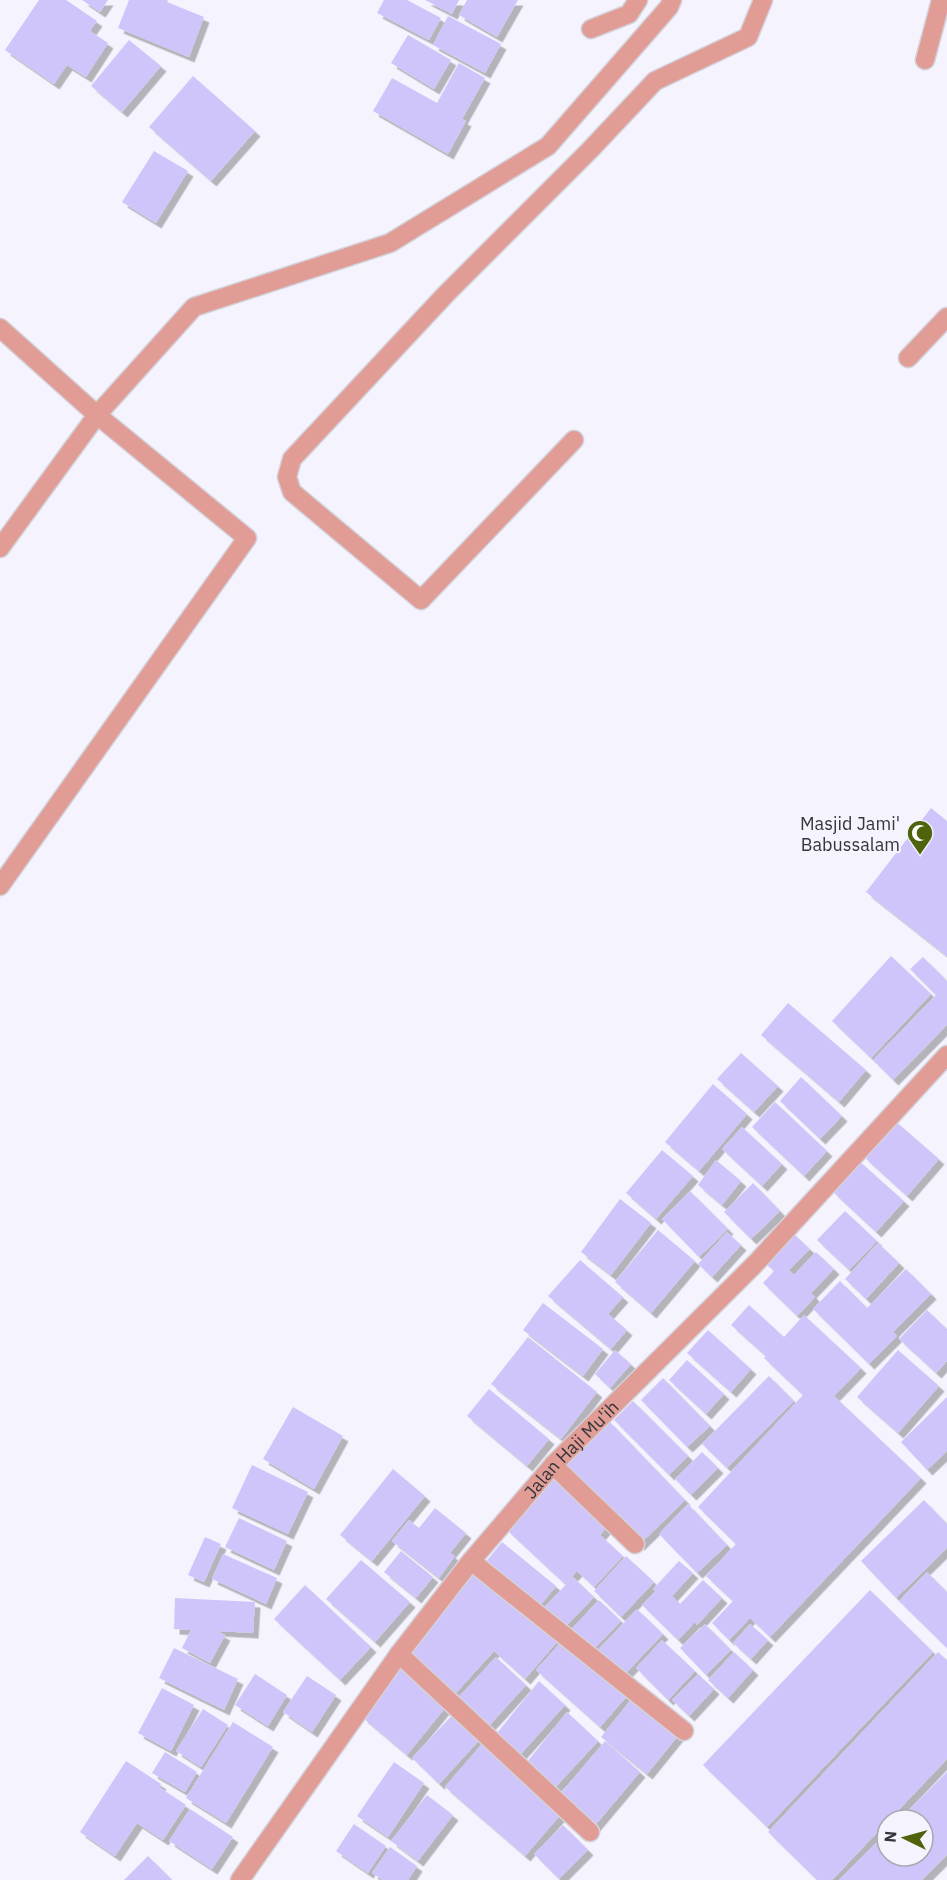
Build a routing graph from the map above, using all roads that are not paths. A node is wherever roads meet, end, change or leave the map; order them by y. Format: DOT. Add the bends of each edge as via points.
graph roads {
  1 [pos="638,0"];
  2 [pos="672,0"];
  3 [pos="763,0"];
  4 [pos="941,0"];
  5 [pos="591,28"];
  6 [pos="925,60"];
  7 [pos="947,317"];
  8 [pos="0,328"];
  9 [pos="908,358"];
  10 [pos="97,415"];
  11 [pos="574,440"];
  12 [pos="0,548"];
  13 [pos="0,886"];
  14 [pos="947,1055"];
  15 [pos="553,1465"];
  16 [pos="635,1544"];
  17 [pos="471,1561"];
  18 [pos="399,1654"];
  19 [pos="684,1731"];
  20 [pos="590,1832"];
  21 [pos="240,1880"];
  1 -- 5 [label="street" via="628,14"];
  2 -- 10 [label="street" via="549,146 390,243 194,307"];
  3 -- 11 [label="street" via="748,37 655,81 446,294 292,459 287,477 292,492 421,600"];
  4 -- 6 [label="street"];
  7 -- 9 [label="street"];
  8 -- 10 [label="street"];
  10 -- 12 [label="street"];
  10 -- 13 [label="street" via="247,537"];
  14 -- 15 [label="street, Jalan Haji Mu'ih" via="755,1264"];
  15 -- 16 [label="street"];
  15 -- 17 [label="street, Jalan Haji Mu'ih"];
  17 -- 18 [label="street, Jalan Haji Mu'ih"];
  17 -- 19 [label="street"];
  18 -- 20 [label="street"];
  18 -- 21 [label="street, Jalan Haji Mu'ih"];
}
